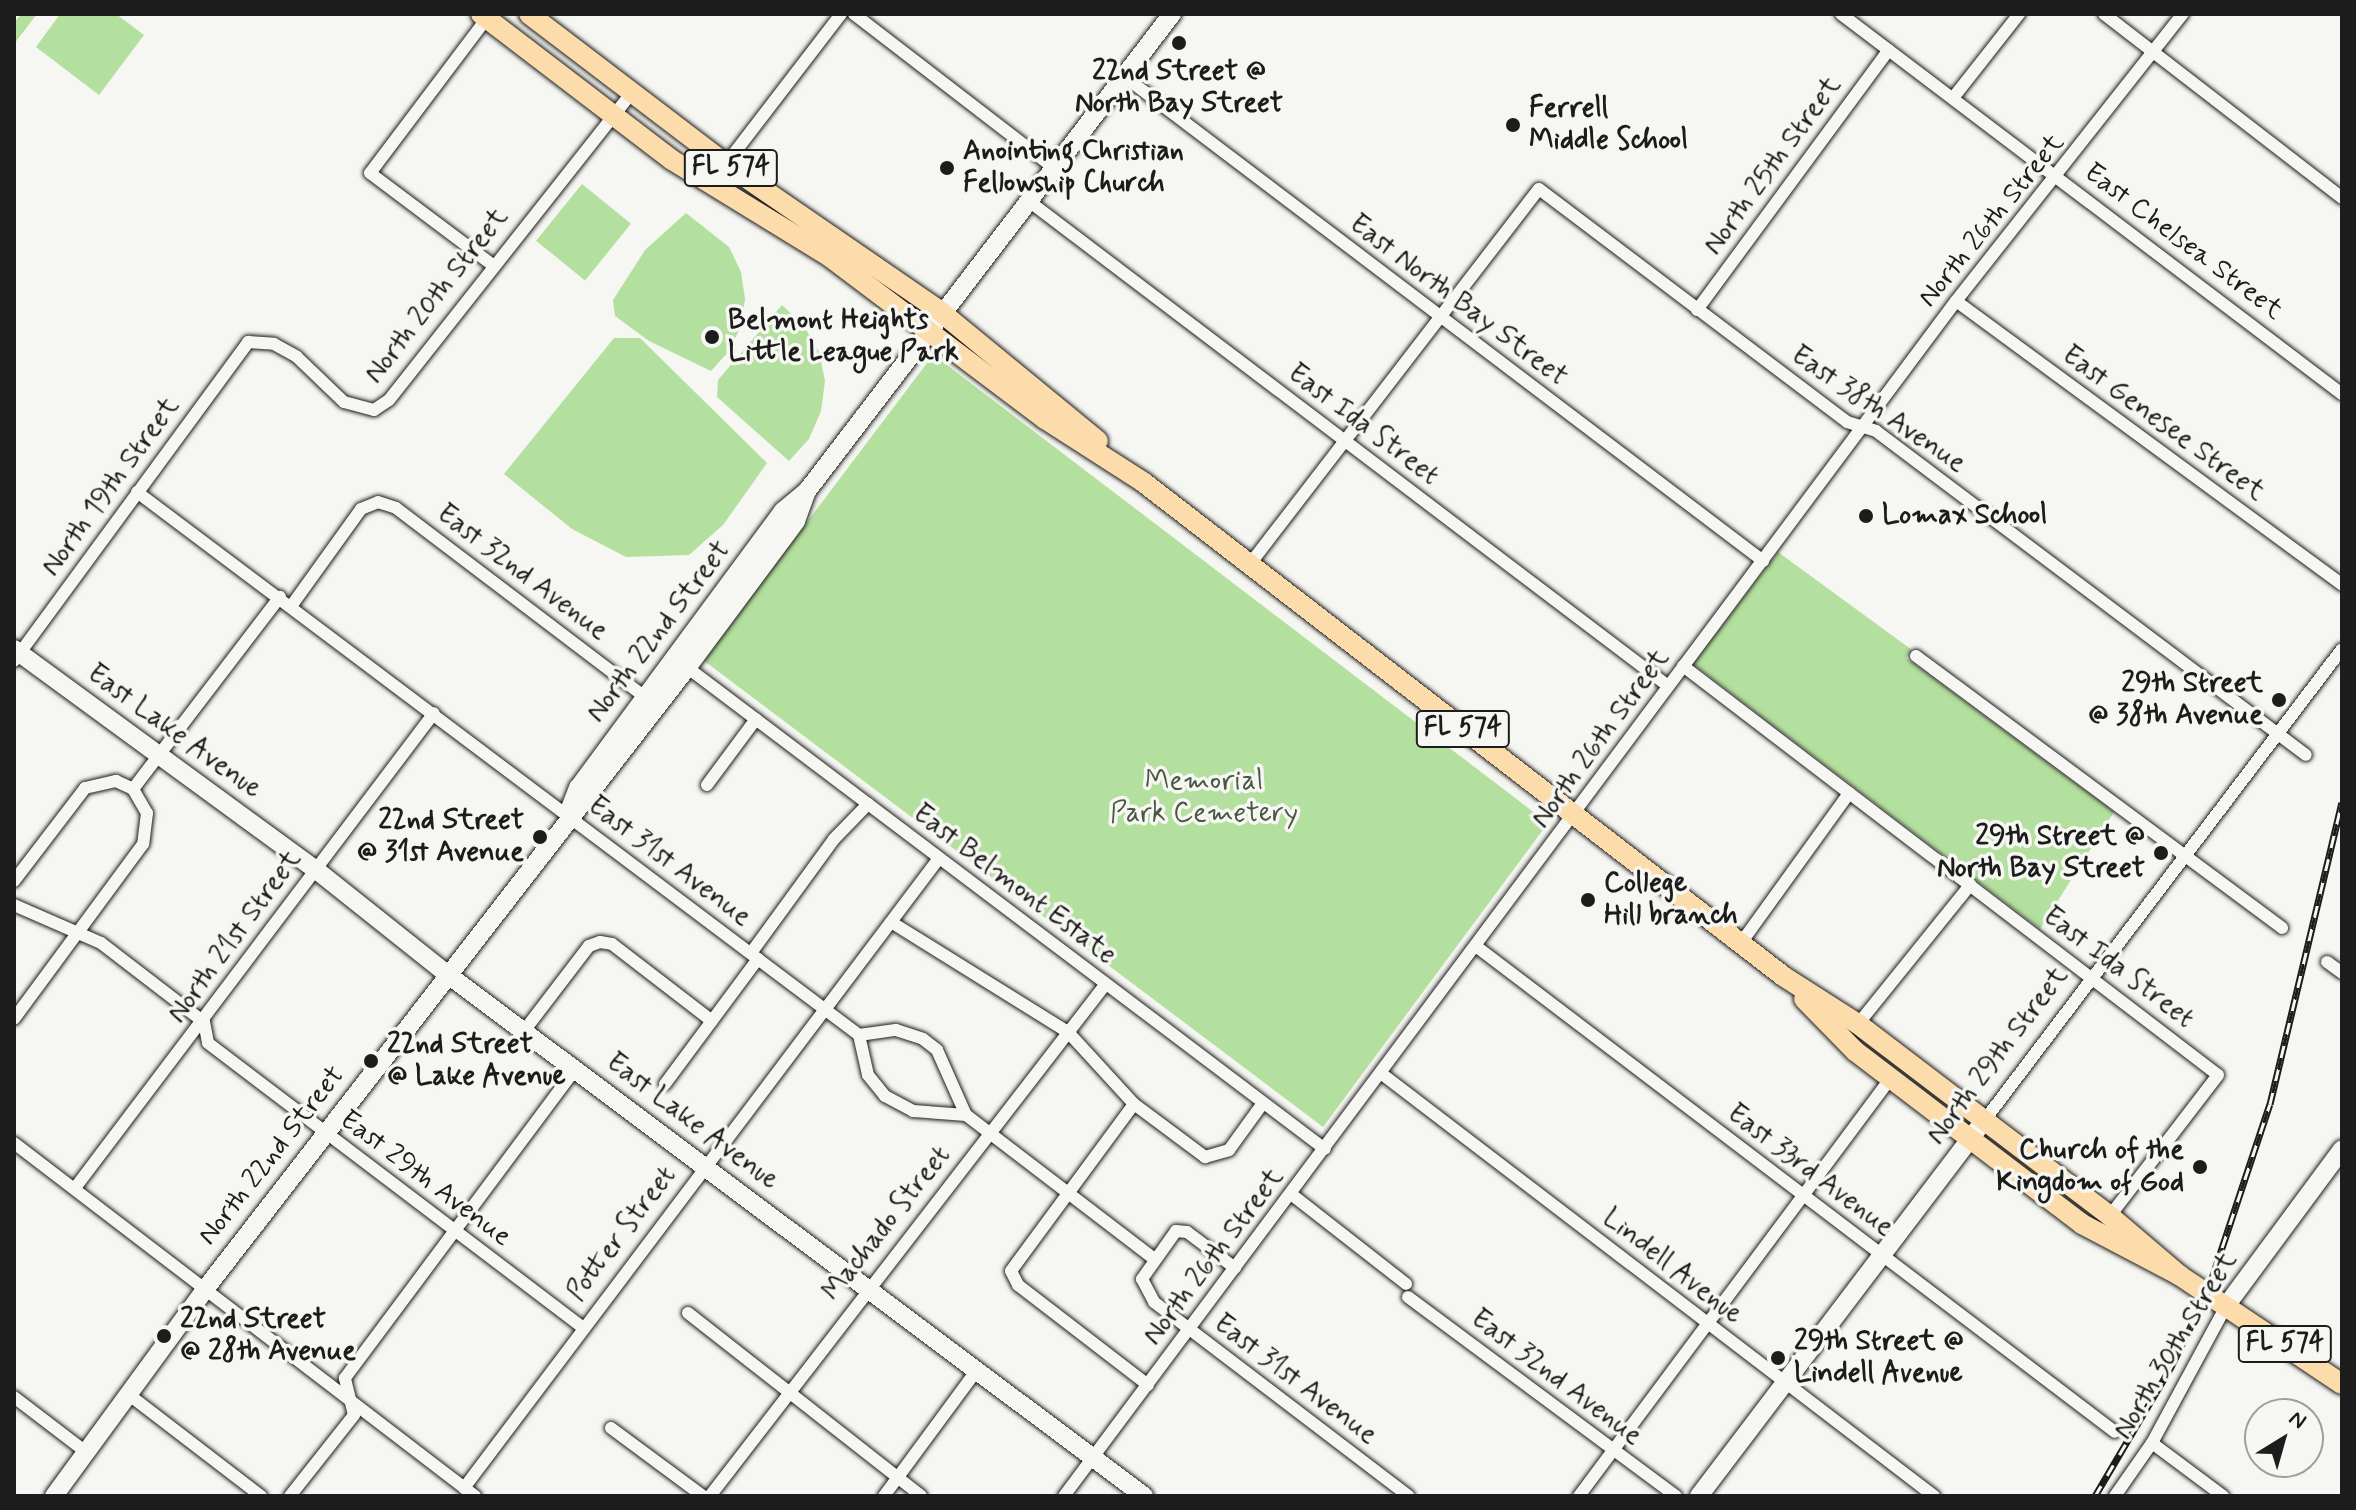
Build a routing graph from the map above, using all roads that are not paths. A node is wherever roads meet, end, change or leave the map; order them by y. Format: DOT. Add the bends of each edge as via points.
graph roads {
  1 [pos="511,14"];
  2 [pos="529,14"];
  3 [pos="841,14"];
  4 [pos="854,14"];
  5 [pos="1172,14"];
  6 [pos="2019,14"];
  7 [pos="2104,14"];
  8 [pos="2183,14"];
  9 [pos="488,15"];
  10 [pos="1846,15"];
  11 [pos="571,47"];
  12 [pos="1889,50"];
  13 [pos="2154,52"];
  14 [pos="1125,77"];
  15 [pos="631,94"];
  16 [pos="1953,98"];
  17 [pos="613,115"];
  18 [pos="726,164"];
  19 [pos="1054,168"];
  20 [pos="2059,177"];
  21 [pos="709,186"];
  22 [pos="2342,198"];
  23 [pos="1030,202"];
  24 [pos="491,264"];
  25 [pos="1956,301"];
  26 [pos="1697,310"];
  27 [pos="941,312"];
  28 [pos="1440,318"];
  29 [pos="927,331"];
  30 [pos="248,342"];
  31 [pos="2342,394"];
  32 [pos="1863,427"];
  33 [pos="1345,441"];
  34 [pos="1143,482"];
  35 [pos="137,492"];
  36 [pos="1763,561"];
  37 [pos="1250,564"];
  38 [pos="2342,585"];
  39 [pos="280,597"];
  40 [pos="292,605"];
  41 [pos="2342,649"];
  42 [pos="16,654"];
  43 [pos="1916,656"];
  44 [pos="681,663"];
  45 [pos="1683,666"];
  46 [pos="1668,686"];
  47 [pos="652,702"];
  48 [pos="434,713"];
  49 [pos="756,719"];
  50 [pos="2278,734"];
  51 [pos="157,755"];
  52 [pos="2306,755"];
  53 [pos="707,785"];
  54 [pos="133,789"];
  55 [pos="1849,793"];
  56 [pos="868,804"];
  57 [pos="567,815"];
  58 [pos="1573,815"];
  59 [pos="2185,855"];
  60 [pos="939,858"];
  61 [pos="315,869"];
  62 [pos="14,881"];
  63 [pos="1970,885"];
  64 [pos="14,905"];
  65 [pos="891,922"];
  66 [pos="2282,928"];
  67 [pos="78,934"];
  68 [pos="1741,943"];
  69 [pos="1477,947"];
  70 [pos="755,956"];
  71 [pos="2327,962"];
  72 [pos="2342,973"];
  73 [pos="447,974"];
  74 [pos="1783,976"];
  75 [pos="2092,979"];
  76 [pos="1105,985"];
  77 [pos="825,1009"];
  78 [pos="14,1019"];
  79 [pos="712,1021"];
  80 [pos="204,1022"];
  81 [pos="1858,1024"];
  82 [pos="524,1031"];
  83 [pos="1068,1032"];
  84 [pos="859,1035"];
  85 [pos="575,1069"];
  86 [pos="1382,1074"];
  87 [pos="1890,1079"];
  88 [pos="665,1084"];
  89 [pos="1263,1103"];
  90 [pos="1134,1104"];
  91 [pos="966,1115"];
  92 [pos="1984,1121"];
  93 [pos="991,1131"];
  94 [pos="325,1134"];
  95 [pos="1970,1139"];
  96 [pos="14,1143"];
  97 [pos="1325,1149"];
  98 [pos="2339,1159"];
  99 [pos="704,1166"];
  100 [pos="75,1188"];
  101 [pos="1069,1191"];
  102 [pos="1291,1194"];
  103 [pos="1805,1196"];
  104 [pos="2110,1216"];
  105 [pos="456,1231"];
  106 [pos="1881,1255"];
  107 [pos="1153,1258"];
  108 [pos="1235,1268"];
  109 [pos="2179,1275"];
  110 [pos="206,1288"];
  111 [pos="866,1288"];
  112 [pos="2226,1306"];
  113 [pos="688,1313"];
  114 [pos="1707,1324"];
  115 [pos="582,1327"];
  116 [pos="1189,1330"];
  117 [pos="977,1370"];
  118 [pos="2342,1384"];
  119 [pos="1148,1385"];
  120 [pos="1784,1385"];
  121 [pos="789,1389"];
  122 [pos="128,1394"];
  123 [pos="14,1397"];
  124 [pos="347,1398"];
  125 [pos="611,1428"];
  126 [pos="2115,1432"];
  127 [pos="2152,1443"];
  128 [pos="86,1452"];
  129 [pos="1613,1452"];
  130 [pos="1094,1458"];
  131 [pos="898,1478"];
  132 [pos="469,1492"];
  133 [pos="54,1496"];
  134 [pos="261,1496"];
  135 [pos="290,1496"];
  136 [pos="703,1496"];
  137 [pos="710,1496"];
  138 [pos="884,1496"];
  139 [pos="921,1496"];
  140 [pos="1064,1496"];
  141 [pos="1144,1496"];
  142 [pos="1409,1496"];
  143 [pos="1579,1496"];
  144 [pos="1676,1496"];
  145 [pos="1699,1496"];
  146 [pos="1934,1496"];
  147 [pos="2115,1496"];
  148 [pos="2223,1496"];
  1 -- 11 [label="main road"];
  2 -- 11 [label="main road, FL 574"];
  3 -- 18 [label="street"];
  4 -- 19 [label="street"];
  5 -- 14 [label="street, North 22nd Street"];
  6 -- 16 [label="street"];
  7 -- 13 [label="street"];
  8 -- 13 [label="street, North 26th Street"];
  9 -- 17 [label="main road, FL 574"];
  9 -- 24 [label="street" via="370,173"];
  10 -- 12 [label="street, East Chelsea Street"];
  11 -- 15 [label="main road, FL 574"];
  12 -- 16 [label="street, East Chelsea Street"];
  12 -- 26 [label="street, North 25th Street"];
  13 -- 20 [label="street, North 26th Street"];
  13 -- 22 [label="street"];
  14 -- 19 [label="street, North 22nd Street"];
  14 -- 28 [label="street, East North Bay Street"];
  15 -- 17 [label="street, North 20th Street"];
  15 -- 18 [label="main road, FL 574"];
  16 -- 20 [label="street, East Chelsea Street"];
  17 -- 21 [label="main road, FL 574"];
  17 -- 24 [label="street, North 20th Street"];
  18 -- 21 [label="street"];
  18 -- 27 [label="main road, FL 574"];
  19 -- 23 [label="street, North 22nd Street"];
  20 -- 25 [label="street, North 26th Street"];
  20 -- 31 [label="street, East Chelsea Street"];
  21 -- 29 [label="main road, FL 574" via="830,257"];
  23 -- 27 [label="street, North 22nd Street"];
  23 -- 33 [label="street, East Ida Street"];
  24 -- 30 [label="street, North 20th Street" via="389,400 374,410 344,402 297,357 274,344"];
  25 -- 32 [label="street, North 26th Street"];
  25 -- 38 [label="street, East Genesee Street"];
  26 -- 28 [label="street, East 38th Avenue" via="1539,189"];
  26 -- 32 [label="street, East 38th Avenue" via="1847,422"];
  27 -- 29 [label="street, North 22nd Street"];
  27 -- 34 [label="main road, FL 574" via="1040,388"];
  28 -- 33 [label="street"];
  28 -- 36 [label="street, East North Bay Street"];
  29 -- 34 [label="main road, FL 574" via="1045,419"];
  29 -- 44 [label="street, North 22nd Street" via="807,491 796,521"];
  30 -- 35 [label="street, North 19th Street"];
  32 -- 36 [label="street, North 26th Street"];
  32 -- 50 [label="street, East 38th Avenue" via="1876,431"];
  33 -- 37 [label="street"];
  33 -- 46 [label="street, East Ida Street"];
  34 -- 37 [label="main road, FL 574"];
  35 -- 39 [label="street, East 31st Avenue"];
  35 -- 42 [label="street, North 19th Street"];
  36 -- 45 [label="street, North 26th Street"];
  37 -- 58 [label="main road, FL 574"];
  39 -- 40 [label="street, East 31st Avenue"];
  39 -- 51 [label="street"];
  40 -- 47 [label="street, East 32nd Avenue" via="361,509 378,502 396,508"];
  40 -- 48 [label="street, East 31st Avenue"];
  41 -- 50 [label="street, North 29th Street"];
  42 -- 51 [label="street, East Lake Avenue"];
  43 -- 59 [label="street"];
  44 -- 47 [label="street, North 22nd Street"];
  44 -- 49 [label="street, East Belmont Estate"];
  45 -- 46 [label="street, North 26th Street"];
  45 -- 55 [label="street, East Ida Street"];
  46 -- 58 [label="street, North 26th Street"];
  47 -- 57 [label="street, North 22nd Street" via="589,796"];
  48 -- 57 [label="street, East 31st Avenue"];
  48 -- 61 [label="street, North 21st Street"];
  49 -- 53 [label="street"];
  49 -- 56 [label="street, East Belmont Estate"];
  50 -- 52 [label="street, East 38th Avenue"];
  50 -- 59 [label="street, North 29th Street"];
  51 -- 54 [label="street"];
  51 -- 61 [label="street, East Lake Avenue"];
  54 -- 62 [label="street" via="116,781 85,788"];
  54 -- 67 [label="street" via="147,813 143,844"];
  55 -- 63 [label="street, East Ida Street"];
  55 -- 68 [label="street"];
  56 -- 60 [label="street, East Belmont Estate"];
  56 -- 70 [label="street" via="834,839"];
  57 -- 70 [label="street, East 31st Avenue"];
  57 -- 73 [label="street, North 22nd Street"];
  58 -- 68 [label="main road, FL 574"];
  58 -- 69 [label="street, North 26th Street"];
  59 -- 66 [label="street"];
  59 -- 75 [label="street, North 29th Street"];
  60 -- 65 [label="street, Potter Street"];
  60 -- 76 [label="street, East Belmont Estate"];
  61 -- 73 [label="street, East Lake Avenue"];
  61 -- 80 [label="street, North 21st Street"];
  63 -- 75 [label="street, East Ida Street"];
  63 -- 81 [label="street"];
  64 -- 67 [label="street, East 29th Avenue"];
  65 -- 77 [label="street, Potter Street"];
  65 -- 83 [label="street"];
  67 -- 78 [label="street"];
  67 -- 80 [label="street, East 29th Avenue" via="101,943"];
  68 -- 74 [label="main road, FL 574"];
  69 -- 86 [label="street, North 26th Street"];
  69 -- 103 [label="street, East 33rd Avenue"];
  70 -- 77 [label="street, East 31st Avenue"];
  70 -- 79 [label="street"];
  71 -- 72 [label="street"];
  73 -- 82 [label="street, East Lake Avenue"];
  73 -- 94 [label="street, North 22nd Street"];
  74 -- 81 [label="main road, FL 574"];
  74 -- 87 [label="main road, FL 574" via="1828,1025"];
  75 -- 92 [label="street, North 29th Street"];
  75 -- 104 [label="street, East Ida Street" via="2218,1075"];
  76 -- 83 [label="street, Machado Street"];
  76 -- 89 [label="street, East Belmont Estate"];
  77 -- 84 [label="street, East 31st Avenue"];
  77 -- 99 [label="street, Potter Street"];
  79 -- 82 [label="street" via="612,944 600,942 589,946"];
  79 -- 88 [label="street"];
  80 -- 94 [label="street, East 29th Avenue" via="208,1043"];
  80 -- 100 [label="street, North 21st Street"];
  81 -- 92 [label="main road, FL 574"];
  82 -- 85 [label="street, East Lake Avenue"];
  83 -- 90 [label="street"];
  83 -- 93 [label="street, Machado Street"];
  84 -- 91 [label="street" via="868,1075 885,1096 913,1111"];
  84 -- 91 [label="street" via="896,1030 923,1039 937,1050"];
  85 -- 99 [label="street, East Lake Avenue"];
  85 -- 105 [label="street"];
  86 -- 97 [label="street, North 26th Street"];
  86 -- 114 [label="street, Lindell Avenue"];
  87 -- 95 [label="main road, FL 574"];
  87 -- 103 [label="street"];
  89 -- 90 [label="street" via="1229,1150 1214,1159"];
  89 -- 97 [label="street, East Belmont Estate"];
  90 -- 101 [label="street"];
  91 -- 93 [label="street"];
  92 -- 95 [label="street, North 29th Street"];
  92 -- 104 [label="main road, FL 574"];
  93 -- 101 [label="street"];
  93 -- 111 [label="street, Machado Street"];
  94 -- 105 [label="street, East 29th Avenue"];
  94 -- 110 [label="street, North 22nd Street"];
  95 -- 106 [label="street, North 29th Street"];
  95 -- 109 [label="main road, FL 574" via="2082,1224"];
  96 -- 100 [label="street"];
  97 -- 102 [label="street, North 26th Street"];
  98 -- 112 [label="street, North 30th Street"];
  99 -- 111 [label="street, East Lake Avenue"];
  99 -- 115 [label="street, Potter Street"];
  100 -- 110 [label="street"];
  101 -- 107 [label="street"];
  101 -- 119 [label="street" via="1013,1264 1012,1278"];
  102 -- 108 [label="street, North 26th Street"];
  102 -- 129 [label="street, East 32nd Avenue"];
  103 -- 106 [label="street, East 33rd Avenue"];
  103 -- 114 [label="street"];
  104 -- 109 [label="main road, FL 574"];
  105 -- 115 [label="street, East 29th Avenue"];
  105 -- 124 [label="street" via="345,1378"];
  106 -- 120 [label="street, North 29th Street"];
  106 -- 126 [label="street, East 33rd Avenue"];
  107 -- 108 [label="street, East 31st Avenue" via="1171,1234 1181,1231"];
  107 -- 116 [label="street, East 31st Avenue" via="1142,1279 1146,1291"];
  108 -- 116 [label="street, North 26th Street"];
  109 -- 112 [label="main road, FL 574"];
  110 -- 122 [label="street, North 22nd Street"];
  110 -- 124 [label="street"];
  111 -- 117 [label="street, East Lake Avenue"];
  111 -- 121 [label="street, Machado Street"];
  112 -- 118 [label="main road, FL 574"];
  112 -- 127 [label="street, North 30th Street"];
  113 -- 121 [label="street"];
  114 -- 120 [label="street, Lindell Avenue"];
  114 -- 129 [label="street"];
  115 -- 132 [label="street, Potter Street"];
  116 -- 119 [label="street, North 26th Street"];
  116 -- 142 [label="street, East 31st Avenue"];
  117 -- 130 [label="street, East Lake Avenue"];
  117 -- 131 [label="street"];
  119 -- 130 [label="street, North 26th Street"];
  120 -- 145 [label="street, North 29th Street"];
  120 -- 146 [label="street, Lindell Avenue"];
  121 -- 131 [label="street"];
  121 -- 137 [label="street, Machado Street"];
  122 -- 128 [label="street, North 22nd Street"];
  122 -- 134 [label="street"];
  123 -- 128 [label="street"];
  124 -- 132 [label="street"];
  124 -- 135 [label="street" via="354,1415"];
  125 -- 136 [label="street"];
  127 -- 147 [label="street, North 30th Street"];
  127 -- 148 [label="street"];
  128 -- 133 [label="street, North 22nd Street"];
  129 -- 143 [label="street"];
  129 -- 144 [label="street, East 32nd Avenue"];
  130 -- 140 [label="street, North 26th Street"];
  130 -- 141 [label="street, East Lake Avenue"];
  131 -- 138 [label="street"];
  131 -- 139 [label="street"];
}
